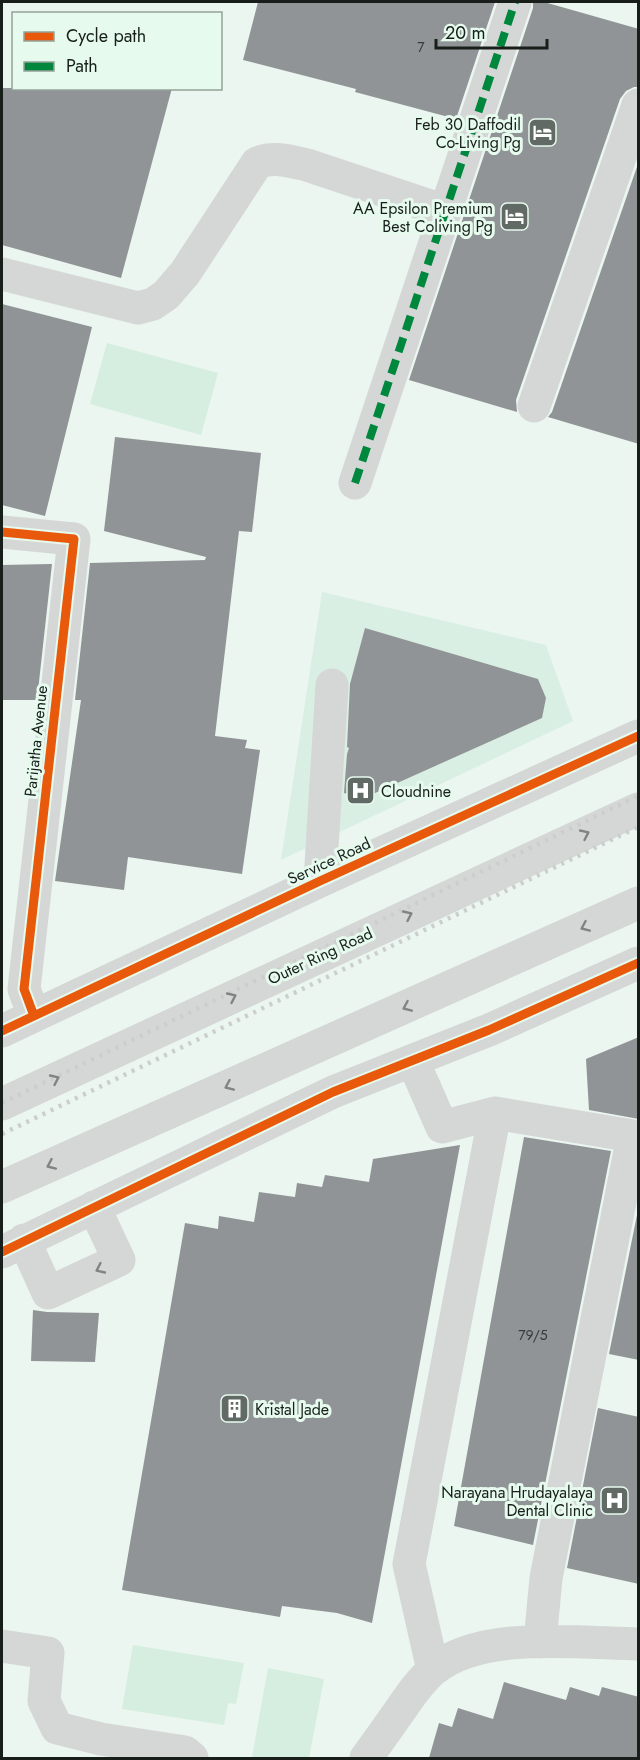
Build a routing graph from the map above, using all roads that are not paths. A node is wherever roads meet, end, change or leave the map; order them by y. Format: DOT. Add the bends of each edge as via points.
graph roads {
  1 [pos="515,2"];
  2 [pos="639,105"];
  3 [pos="445,211"];
  4 [pos="2,274"];
  5 [pos="534,406"];
  6 [pos="355,483"];
  7 [pos="2,532"];
  8 [pos="332,685"];
  9 [pos="639,736"];
  10 [pos="639,809"];
  11 [pos="320,881"];
  12 [pos="639,903"];
  13 [pos="639,963"];
  14 [pos="34,1016"];
  15 [pos="2,1031"];
  16 [pos="413,1061"];
  17 [pos="2,1104"];
  18 [pos="495,1113"];
  19 [pos="2,1187"];
  20 [pos="94,1207"];
  21 [pos="7,1248"];
  22 [pos="540,1642"];
  23 [pos="639,1644"];
  24 [pos="2,1646"];
  25 [pos="433,1670"];
  26 [pos="192,1758"];
  27 [pos="366,1758"];
  1 -- 3 [label="main road"];
  2 -- 5 [label="main road"];
  3 -- 4 [label="main road" via="307,165 265,160 257,163 185,273 153,304 138,308"];
  3 -- 6 [label="main road"];
  7 -- 14 [label="main road, Parijatha Avenue" via="74,539 24,988"];
  8 -- 11 [label="main road"];
  9 -- 11 [label="main road, Service Road"];
  17 -- 10 [label="main road, Outer Ring Road, one-way"];
  11 -- 14 [label="main road, Service Road"];
  12 -- 19 [label="main road, one-way"];
  13 -- 16 [label="main road"];
  14 -- 15 [label="main road, Service Road"];
  16 -- 18 [label="main road" via="442,1127"];
  16 -- 20 [label="main road" via="333,1092"];
  18 -- 22 [label="main road" via="633,1137 546,1578"];
  18 -- 25 [label="main road" via="408,1564"];
  20 -- 21 [label="main road"];
  20 -- 21 [label="main road, one-way" via="119,1260 109,1265 48,1293"];
  22 -- 23 [label="main road"];
  22 -- 25 [label="main road" via="496,1644 457,1654"];
  24 -- 26 [label="main road" via="48,1653 44,1701 57,1728 185,1752"];
  25 -- 27 [label="main road"];
}
